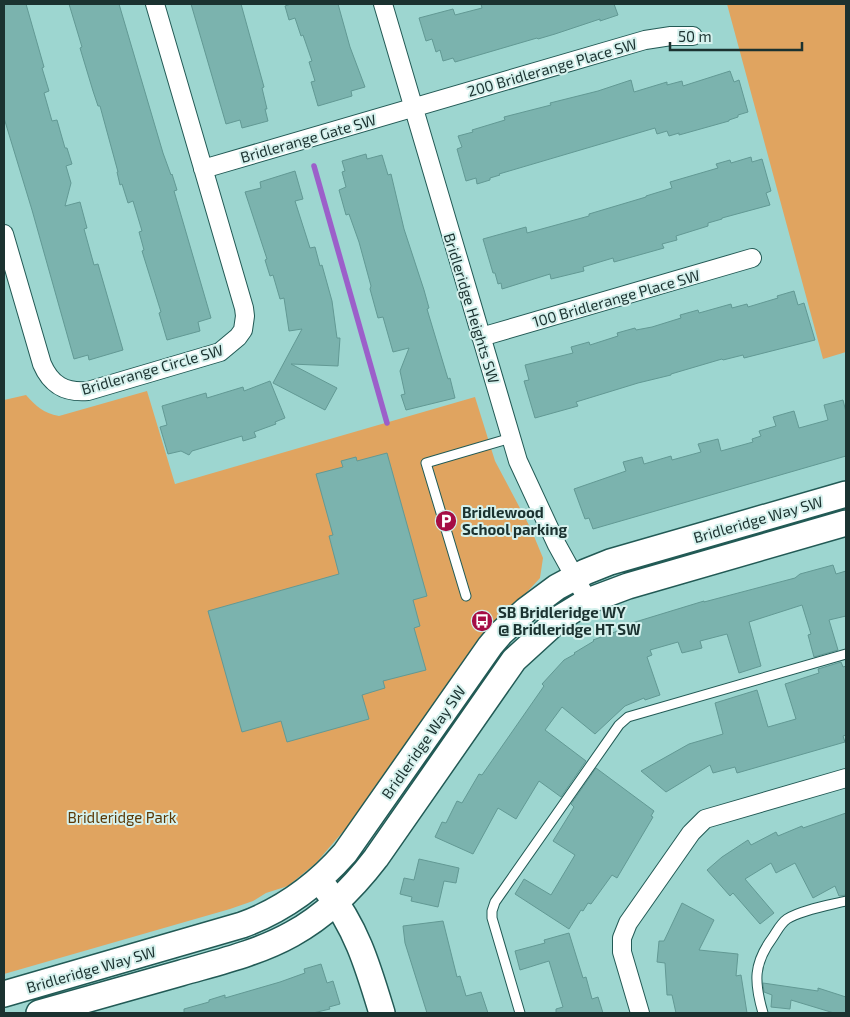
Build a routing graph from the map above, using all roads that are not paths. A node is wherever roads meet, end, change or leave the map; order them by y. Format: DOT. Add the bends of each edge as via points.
graph roads {
  1 [pos="155,4"];
  2 [pos="383,4"];
  3 [pos="693,36"];
  4 [pos="413,108"];
  5 [pos="203,169"];
  6 [pos="4,234"];
  7 [pos="752,258"];
  8 [pos="481,337"];
  9 [pos="511,438"];
  10 [pos="846,494"];
  11 [pos="809,505"];
  12 [pos="846,523"];
  13 [pos="817,532"];
  14 [pos="576,577"];
  15 [pos="466,596"];
  16 [pos="588,601"];
  17 [pos="846,654"];
  18 [pos="846,778"];
  19 [pos="319,880"];
  20 [pos="846,901"];
  21 [pos="336,902"];
  22 [pos="4,994"];
  23 [pos="39,1013"];
  24 [pos="382,1013"];
  25 [pos="520,1013"];
  26 [pos="640,1013"];
  27 [pos="763,1013"];
  1 -- 5 [label="street, Bridlerange Circle SW"];
  2 -- 4 [label="street, Bridleridge Heights SW"];
  3 -- 4 [label="street, 200 Bridlerange Place SW" via="645,40"];
  4 -- 5 [label="street, Bridlerange Gate SW"];
  4 -- 8 [label="street, Bridleridge Heights SW"];
  5 -- 6 [label="street, Bridlerange Circle SW" via="245,316 243,330 220,352 88,391 73,392 62,388 52,382 42,364"];
  7 -- 8 [label="street, 100 Bridlerange Place SW"];
  8 -- 9 [label="street, Bridleridge Heights SW"];
  9 -- 14 [label="street, Bridleridge Heights SW" via="518,461 557,545"];
  9 -- 15 [label="lane" via="426,463"];
  10 -- 11 [label="street, Bridleridge Way SW"];
  11 -- 13 [label="street"];
  11 -- 14 [label="street, Bridleridge Way SW" via="610,562"];
  12 -- 13 [label="street, Bridleridge Way SW"];
  13 -- 16 [label="street, Bridleridge Way SW" via="628,586"];
  14 -- 16 [label="street, Bridleridge Heights SW"];
  14 -- 19 [label="street, Bridleridge Way SW" via="526,610 496,640 345,853"];
  16 -- 21 [label="street, Bridleridge Way SW" via="560,618 514,660 376,858"];
  17 -- 25 [label="lane" via="628,717 620,724 494,906 492,918"];
  18 -- 26 [label="street" via="705,819 691,832 628,923 622,938 622,952"];
  19 -- 21 [label="street"];
  19 -- 22 [label="street, Bridleridge Way SW" via="291,902 242,926"];
  20 -- 27 [label="lane" via="796,915 782,923 758,963 756,982"];
  21 -- 23 [label="street, Bridleridge Way SW" via="292,934 250,952"];
  21 -- 24 [label="street" via="361,948"];
}
